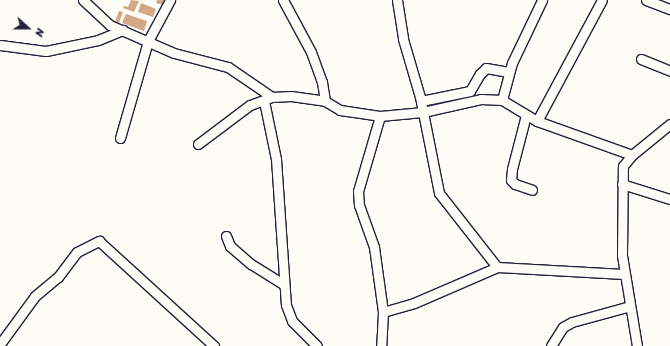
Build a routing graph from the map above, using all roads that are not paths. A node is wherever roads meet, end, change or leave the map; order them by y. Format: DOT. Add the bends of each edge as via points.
graph roads {
  1 [pos="83,0"];
  2 [pos="170,0"];
  3 [pos="283,0"];
  4 [pos="397,0"];
  5 [pos="542,0"];
  6 [pos="602,0"];
  7 [pos="646,0"];
  8 [pos="670,10"];
  9 [pos="123,30"];
  10 [pos="148,41"];
  11 [pos="0,44"];
  12 [pos="641,59"];
  13 [pos="670,71"];
  14 [pos="509,72"];
  15 [pos="268,99"];
  16 [pos="421,100"];
  17 [pos="502,100"];
  18 [pos="325,101"];
  19 [pos="423,112"];
  20 [pos="526,115"];
  21 [pos="380,116"];
  22 [pos="537,121"];
  23 [pos="670,124"];
  24 [pos="120,138"];
  25 [pos="198,144"];
  26 [pos="632,155"];
  27 [pos="622,184"];
  28 [pos="532,190"];
  29 [pos="670,199"];
  30 [pos="226,236"];
  31 [pos="497,267"];
  32 [pos="624,274"];
  33 [pos="284,285"];
  34 [pos="630,306"];
  35 [pos="383,312"];
  36 [pos="0,344"];
  37 [pos="214,346"];
  38 [pos="317,346"];
  39 [pos="381,346"];
  40 [pos="551,346"];
  41 [pos="637,346"];
  1 -- 9 [label="street" via="104,21"];
  2 -- 10 [label="street"];
  3 -- 18 [label="street" via="311,52 322,82"];
  4 -- 16 [label="street" via="403,39"];
  5 -- 14 [label="street"];
  6 -- 22 [label="street"];
  7 -- 8 [label="street"];
  9 -- 10 [label="street"];
  9 -- 11 [label="street" via="98,40 46,50"];
  10 -- 15 [label="street" via="174,53 228,68"];
  10 -- 24 [label="street"];
  12 -- 13 [label="street"];
  14 -- 16 [label="street" via="486,68 470,91"];
  14 -- 17 [label="street"];
  15 -- 18 [label="street" via="291,96"];
  15 -- 25 [label="street" via="250,105"];
  15 -- 33 [label="street" via="276,159"];
  16 -- 19 [label="street"];
  17 -- 19 [label="street" via="474,100"];
  17 -- 20 [label="street"];
  18 -- 21 [label="street" via="340,110"];
  19 -- 21 [label="street"];
  19 -- 31 [label="street" via="439,193"];
  20 -- 22 [label="street"];
  20 -- 28 [label="street" via="511,180"];
  21 -- 35 [label="street" via="358,191 359,205 374,247"];
  22 -- 26 [label="street"];
  23 -- 26 [label="street"];
  26 -- 27 [label="street" via="624,166"];
  27 -- 29 [label="street"];
  27 -- 32 [label="street"];
  30 -- 33 [label="street" via="230,246 251,264"];
  31 -- 32 [label="street"];
  31 -- 35 [label="street" via="414,303"];
  32 -- 34 [label="street"];
  33 -- 38 [label="street" via="286,305 292,321"];
  34 -- 40 [label="street" via="572,322 563,327"];
  34 -- 41 [label="street"];
  35 -- 39 [label="street"];
  36 -- 37 [label="street" via="35,296 58,277 77,252 99,241"];
}
